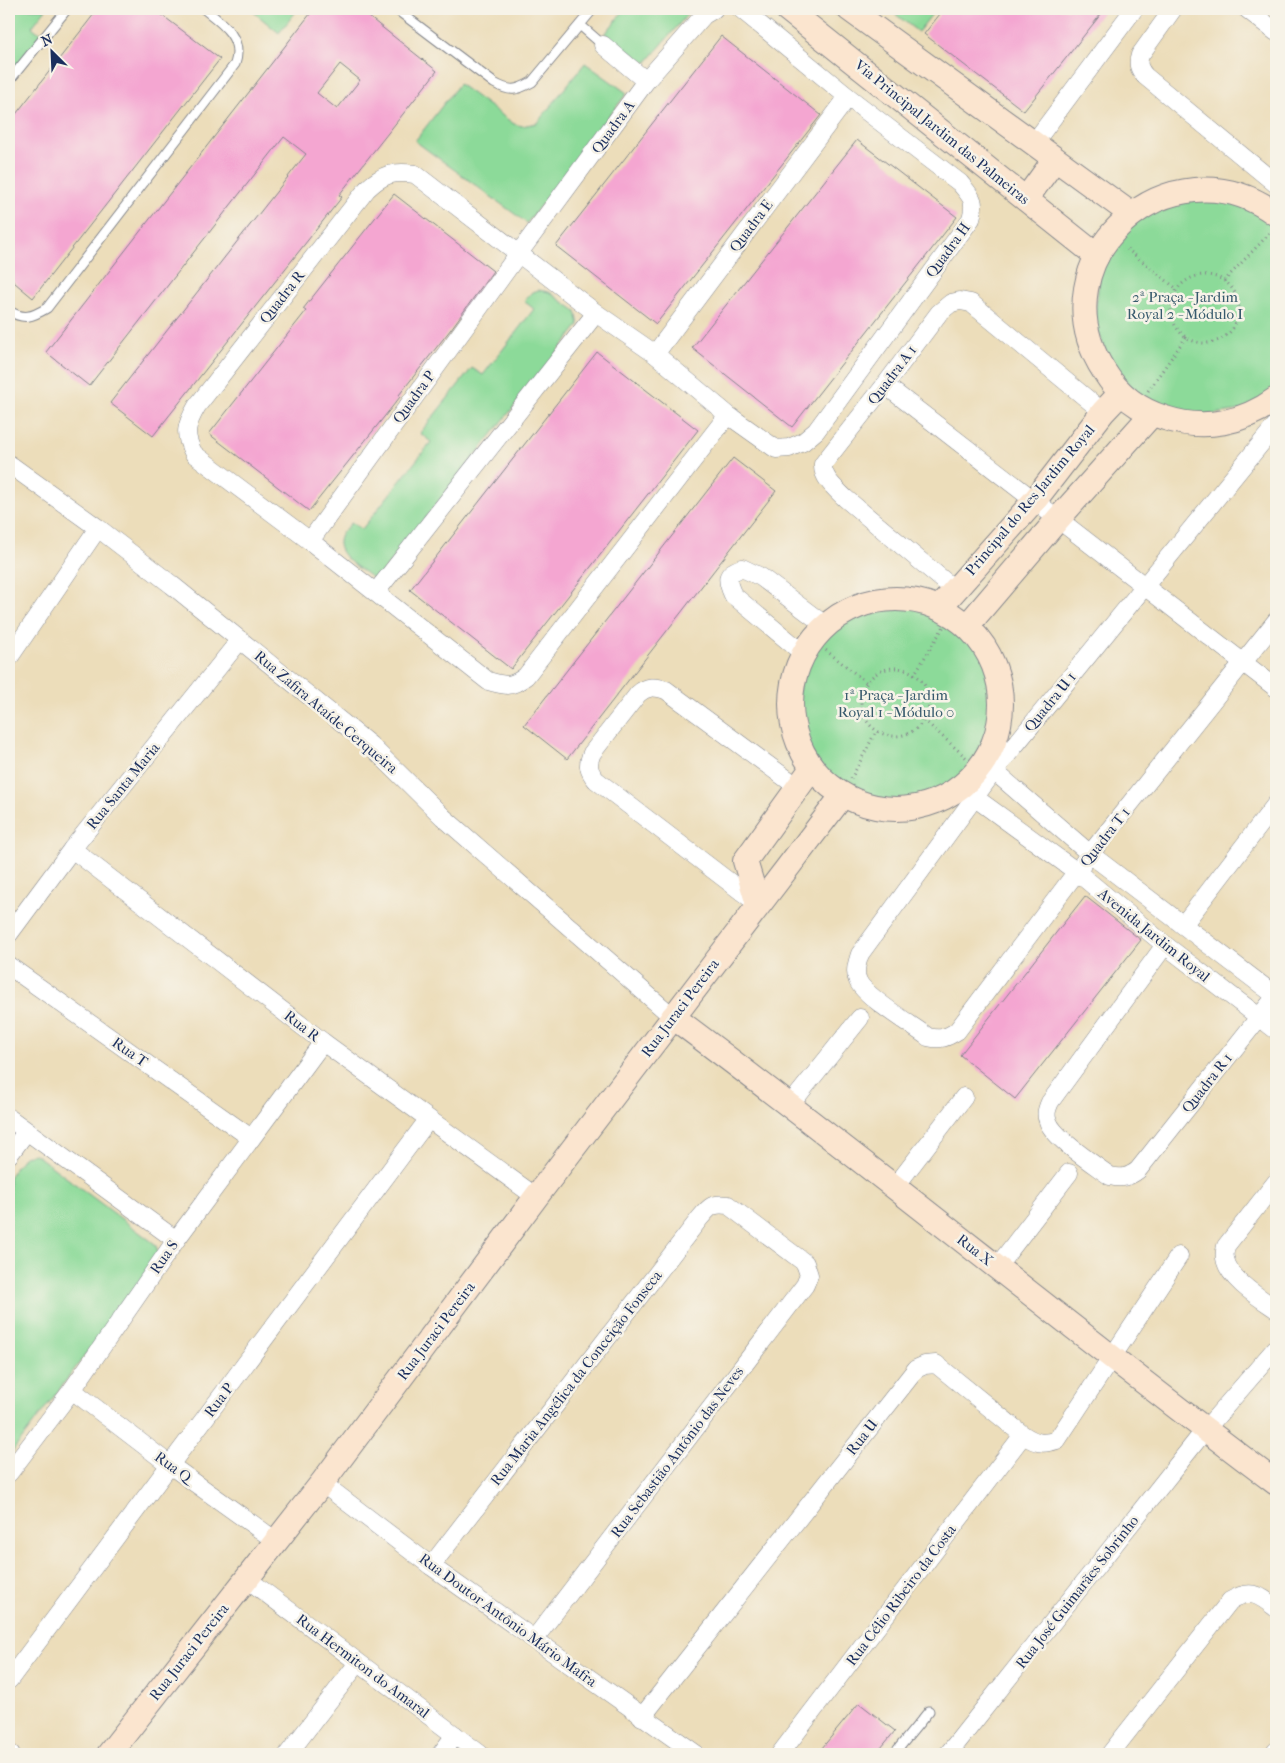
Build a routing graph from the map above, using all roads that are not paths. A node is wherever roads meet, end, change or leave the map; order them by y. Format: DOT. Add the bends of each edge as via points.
graph roads {
  1 [pos="67,9"];
  2 [pos="204,9"];
  3 [pos="396,9"];
  4 [pos="593,9"];
  5 [pos="714,9"];
  6 [pos="741,9"];
  7 [pos="787,9"];
  8 [pos="849,9"];
  9 [pos="1134,9"];
  10 [pos="1173,9"];
  11 [pos="1247,9"];
  12 [pos="580,25"];
  13 [pos="1276,32"];
  14 [pos="603,45"];
  15 [pos="9,81"];
  16 [pos="646,82"];
  17 [pos="848,97"];
  18 [pos="1034,143"];
  19 [pos="1055,159"];
  20 [pos="1276,184"];
  21 [pos="1026,199"];
  22 [pos="1274,210"];
  23 [pos="1131,214"];
  24 [pos="519,253"];
  25 [pos="1097,256"];
  26 [pos="9,311"];
  27 [pos="596,313"];
  28 [pos="655,354"];
  29 [pos="885,385"];
  30 [pos="1276,399"];
  31 [pos="1137,404"];
  32 [pos="1103,412"];
  33 [pos="728,415"];
  34 [pos="1276,425"];
  35 [pos="9,464"];
  36 [pos="1035,500"];
  37 [pos="1058,519"];
  38 [pos="98,528"];
  39 [pos="310,541"];
  40 [pos="1144,586"];
  41 [pos="954,590"];
  42 [pos="376,592"];
  43 [pos="952,616"];
  44 [pos="1276,621"];
  45 [pos="240,640"];
  46 [pos="814,640"];
  47 [pos="9,658"];
  48 [pos="1244,663"];
  49 [pos="1276,688"];
  50 [pos="986,766"];
  51 [pos="812,768"];
  52 [pos="799,788"];
  53 [pos="967,793"];
  54 [pos="842,795"];
  55 [pos="1276,804"];
  56 [pos="72,849"];
  57 [pos="1090,854"];
  58 [pos="1076,872"];
  59 [pos="758,904"];
  60 [pos="1183,925"];
  61 [pos="9,934"];
  62 [pos="1165,945"];
  63 [pos="9,966"];
  64 [pos="1276,996"];
  65 [pos="673,1017"];
  66 [pos="860,1018"];
  67 [pos="1259,1018"];
  68 [pos="1276,1030"];
  69 [pos="323,1042"];
  70 [pos="964,1097"];
  71 [pos="790,1105"];
  72 [pos="9,1118"];
  73 [pos="428,1120"];
  74 [pos="26,1132"];
  75 [pos="251,1138"];
  76 [pos="9,1155"];
  77 [pos="1069,1174"];
  78 [pos="1276,1182"];
  79 [pos="895,1186"];
  80 [pos="536,1197"];
  81 [pos="728,1205"];
  82 [pos="176,1240"];
  83 [pos="1178,1256"];
  84 [pos="997,1267"];
  85 [pos="1276,1310"];
  86 [pos="1276,1348"];
  87 [pos="1112,1357"];
  88 [pos="72,1390"];
  89 [pos="1205,1430"];
  90 [pos="1023,1435"];
  91 [pos="170,1465"];
  92 [pos="9,1473"];
  93 [pos="322,1483"];
  94 [pos="1276,1483"];
  95 [pos="276,1541"];
  96 [pos="431,1566"];
  97 [pos="246,1578"];
  98 [pos="1276,1608"];
  99 [pos="535,1638"];
  100 [pos="358,1663"];
  101 [pos="9,1680"];
  102 [pos="929,1712"];
  103 [pos="642,1717"];
  104 [pos="455,1736"];
  105 [pos="110,1754"];
  106 [pos="288,1754"];
  107 [pos="441,1754"];
  108 [pos="480,1754"];
  109 [pos="696,1754"];
  110 [pos="780,1754"];
  111 [pos="894,1754"];
  112 [pos="948,1754"];
  113 [pos="1110,1754"];
  1 -- 15 [label="lane"];
  2 -- 26 [label="lane" via="232,34 238,50 235,64 47,308 33,316 19,317"];
  3 -- 12 [label="lane" via="506,90 519,90 532,82"];
  4 -- 12 [label="lane"];
  5 -- 16 [label="street, Quadra A" via="704,15"];
  6 -- 17 [label="street, Quadra H"];
  7 -- 21 [label="street, Via Principal Jardim das Palmeiras"];
  8 -- 18 [label="street"];
  9 -- 18 [label="street"];
  10 -- 20 [label="street" via="1140,55 1139,68"];
  11 -- 13 [label="street"];
  12 -- 14 [label="lane"];
  14 -- 16 [label="street"];
  16 -- 24 [label="street, Quadra A"];
  17 -- 28 [label="street, Quadra E"];
  17 -- 33 [label="street, Quadra H" via="960,183 970,195 974,207 970,219 816,431 803,442 789,448 776,448"];
  18 -- 19 [label="street"];
  19 -- 21 [label="street"];
  19 -- 23 [label="street"];
  21 -- 25 [label="street, Via Principal Jardim das Palmeiras"];
  22 -- 23 [label="street" via="1248,198 1208,189 1188,190 1161,198"];
  23 -- 25 [label="street"];
  24 -- 27 [label="street"];
  24 -- 39 [label="street, Quadra P"];
  24 -- 39 [label="street, Quadra R" via="415,174 391,173 379,178 367,189 197,406 187,431 187,441 194,454"];
  25 -- 31 [label="street" via="1086,291 1085,310 1091,346 1109,379"];
  27 -- 28 [label="street"];
  27 -- 42 [label="street"];
  28 -- 33 [label="street"];
  29 -- 32 [label="street, Quadra A 1" via="939,312 960,301 970,303"];
  29 -- 36 [label="street"];
  29 -- 41 [label="street, Quadra A 1" via="822,468 845,498"];
  30 -- 31 [label="street" via="1261,410 1235,421 1207,425 1178,423"];
  31 -- 32 [label="street, Principal do Res Jardim Royal"];
  31 -- 37 [label="street"];
  32 -- 36 [label="street, Principal do Res Jardim Royal"];
  33 -- 42 [label="street" via="526,676 516,684 503,686 488,682"];
  34 -- 40 [label="street, Quadra U 1"];
  35 -- 38 [label="street, Rua Zafira Ataíde Cerqueira"];
  36 -- 37 [label="street"];
  36 -- 41 [label="street, Principal do Res Jardim Royal"];
  37 -- 40 [label="street"];
  37 -- 43 [label="street"];
  38 -- 45 [label="street, Rua Zafira Ataíde Cerqueira"];
  38 -- 47 [label="street"];
  39 -- 42 [label="street"];
  40 -- 48 [label="street"];
  40 -- 50 [label="street, Quadra U 1"];
  41 -- 43 [label="street, Principal do Res Jardim Royal"];
  43 -- 46 [label="street" via="916,601 868,604 846,612"];
  43 -- 50 [label="street" via="983,644 994,665 1000,689 1001,713"];
  44 -- 48 [label="street, Quadra T 1"];
  45 -- 56 [label="street, Rua Santa Maria"];
  45 -- 65 [label="street, Rua Zafira Ataíde Cerqueira" via="370,745 443,816"];
  46 -- 46 [label="street" via="761,577 742,568 733,571 728,578 733,595"];
  46 -- 51 [label="street" via="795,674 791,716 796,737"];
  48 -- 49 [label="street"];
  48 -- 57 [label="street, Quadra T 1"];
  50 -- 53 [label="street"];
  50 -- 57 [label="street, Avenida Jardim Royal"];
  51 -- 52 [label="street"];
  51 -- 54 [label="street"];
  52 -- 59 [label="street" via="745,861"];
  52 -- 59 [label="street" via="666,690 656,687 645,688 638,694 592,753 588,764 596,780"];
  53 -- 54 [label="street" via="902,809 871,807"];
  53 -- 58 [label="street, Avenida Jardim Royal"];
  53 -- 58 [label="street, Quadra T 1" via="860,954 856,968 858,981 866,993 928,1037 947,1038 957,1031"];
  54 -- 59 [label="street, Rua Juraci Pereira"];
  55 -- 60 [label="street"];
  56 -- 61 [label="street, Rua Santa Maria"];
  56 -- 69 [label="street, Rua R"];
  57 -- 58 [label="street, Quadra T 1"];
  57 -- 60 [label="street, Avenida Jardim Royal"];
  58 -- 62 [label="street, Avenida Jardim Royal"];
  59 -- 65 [label="street, Rua Juraci Pereira"];
  60 -- 64 [label="street, Avenida Jardim Royal"];
  62 -- 67 [label="street, Avenida Jardim Royal"];
  62 -- 67 [label="street, Quadra R 1" via="1050,1102 1046,1112 1048,1122 1071,1147 1110,1176 1130,1176"];
  63 -- 75 [label="street, Rua T"];
  64 -- 67 [label="street, Quadra R 1"];
  65 -- 71 [label="street, Rua X"];
  65 -- 80 [label="street, Rua Juraci Pereira"];
  66 -- 71 [label="street"];
  67 -- 68 [label="street, Avenida Jardim Royal"];
  69 -- 73 [label="street, Rua R"];
  69 -- 75 [label="street, Rua S"];
  70 -- 79 [label="street"];
  71 -- 79 [label="street, Rua X"];
  72 -- 74 [label="street"];
  73 -- 80 [label="street, Rua R"];
  73 -- 91 [label="street, Rua P"];
  74 -- 76 [label="street"];
  74 -- 82 [label="street"];
  75 -- 82 [label="street, Rua S"];
  77 -- 84 [label="street"];
  78 -- 85 [label="street" via="1226,1246 1224,1256 1234,1277"];
  79 -- 84 [label="street, Rua X"];
  80 -- 93 [label="street, Rua Juraci Pereira"];
  81 -- 96 [label="street, Rua Maria Angélica da Conceição Fonseca" via="717,1204 700,1218"];
  81 -- 99 [label="street, Rua Sebastião Antônio das Neves" via="805,1263 808,1275 805,1285"];
  82 -- 88 [label="street, Rua S"];
  83 -- 87 [label="street, Rua U"];
  84 -- 87 [label="street, Rua X"];
  86 -- 89 [label="street, Rua José Guimarães Sobrinho"];
  87 -- 89 [label="street, Rua X"];
  87 -- 90 [label="street, Rua U" via="1057,1440 1036,1443"];
  88 -- 91 [label="street, Rua Q"];
  88 -- 92 [label="street, Rua S"];
  89 -- 94 [label="street, Rua X"];
  89 -- 112 [label="street, Rua José Guimarães Sobrinho"];
  90 -- 103 [label="street, Rua U" via="936,1364 925,1364 916,1369"];
  90 -- 110 [label="street, Rua Célio Ribeiro da Costa"];
  91 -- 95 [label="street, Rua Q"];
  91 -- 101 [label="street, Rua P"];
  93 -- 95 [label="street, Rua Juraci Pereira"];
  93 -- 96 [label="street, Rua Doutor Antônio Mário Mafra"];
  95 -- 97 [label="street, Rua Juraci Pereira"];
  96 -- 99 [label="street, Rua Doutor Antônio Mário Mafra"];
  97 -- 100 [label="street, Rua Hermiton do Amaral"];
  97 -- 105 [label="street, Rua Juraci Pereira"];
  98 -- 113 [label="street" via="1258,1595 1239,1596 1230,1601"];
  99 -- 103 [label="street, Rua Doutor Antônio Mário Mafra"];
  100 -- 104 [label="street, Rua Hermiton do Amaral"];
  100 -- 106 [label="street"];
  102 -- 111 [label="lane"];
  103 -- 109 [label="street, Rua Doutor Antônio Mário Mafra"];
  104 -- 107 [label="street"];
  104 -- 108 [label="street, Rua Hermiton do Amaral"];
}
